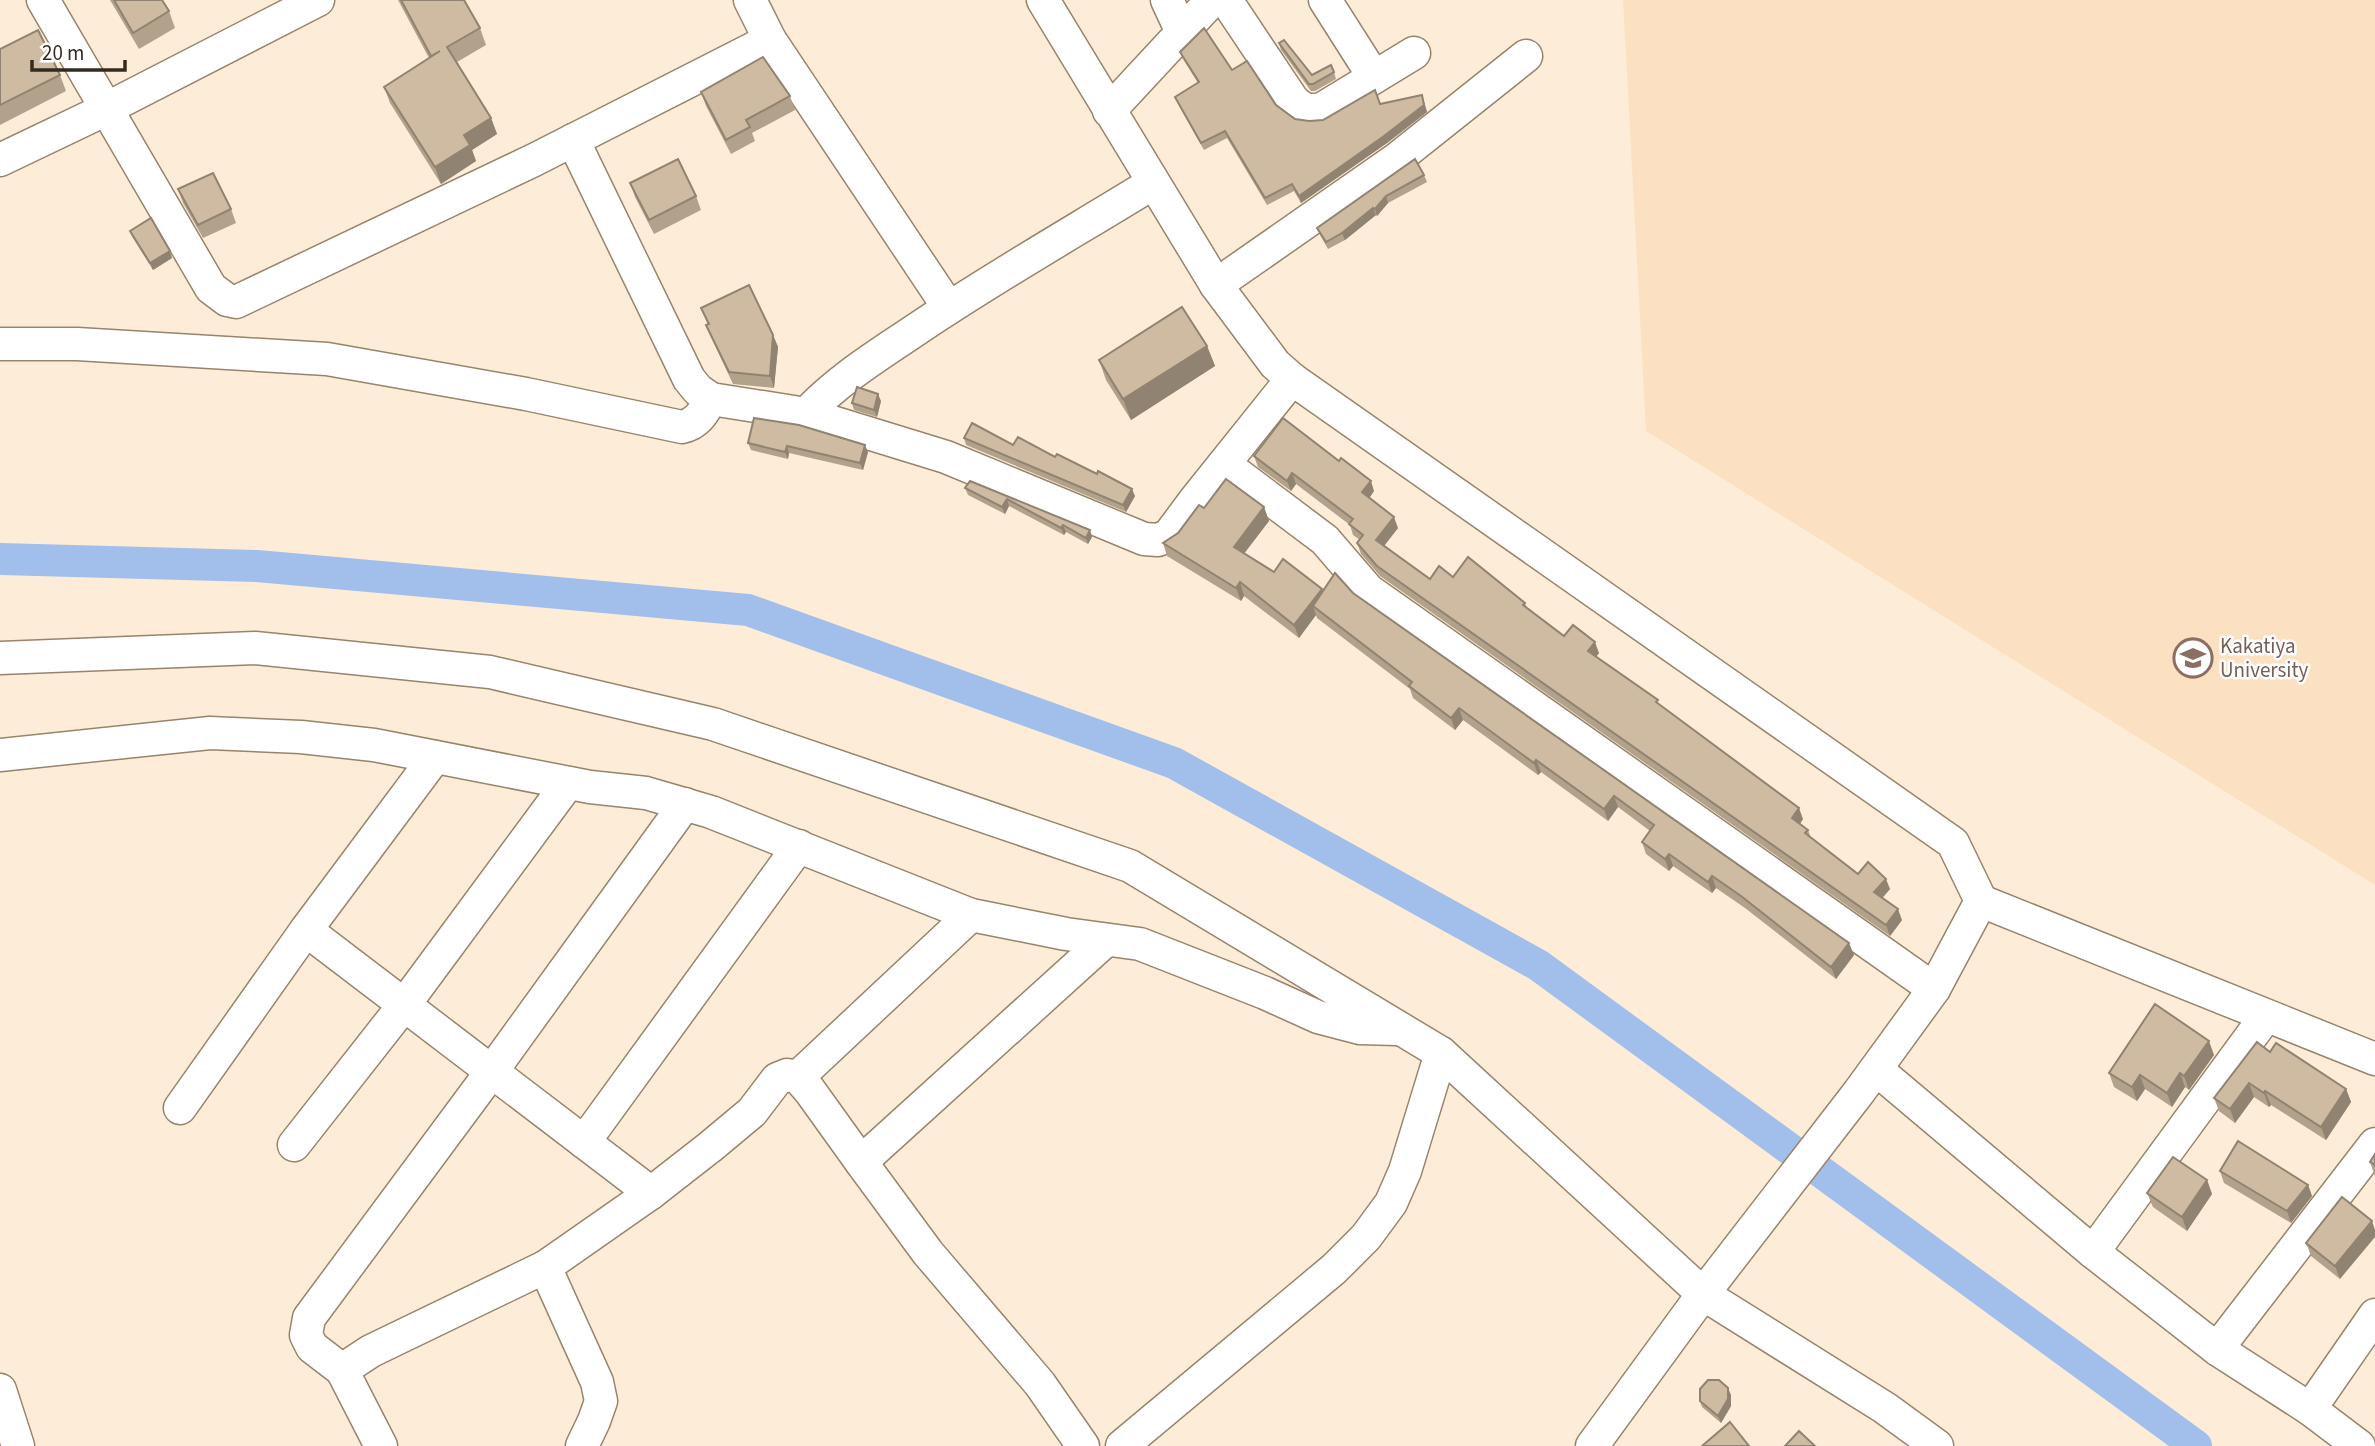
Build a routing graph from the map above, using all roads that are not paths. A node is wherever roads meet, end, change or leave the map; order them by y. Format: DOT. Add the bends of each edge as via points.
graph roads {
  1 [pos="43,0"];
  2 [pos="318,0"];
  3 [pos="1043,0"];
  4 [pos="1167,0"];
  5 [pos="1212,0"];
  6 [pos="1226,0"];
  7 [pos="1325,0"];
  8 [pos="763,13"];
  9 [pos="1182,32"];
  10 [pos="1414,52"];
  11 [pos="1525,56"];
  12 [pos="1374,77"];
  13 [pos="107,108"];
  14 [pos="1109,111"];
  15 [pos="573,140"];
  16 [pos="0,160"];
  17 [pos="1153,183"];
  18 [pos="1216,285"];
  19 [pos="949,308"];
  20 [pos="0,344"];
  21 [pos="1292,379"];
  22 [pos="711,399"];
  23 [pos="806,414"];
  24 [pos="1224,464"];
  25 [pos="0,658"];
  26 [pos="0,755"];
  27 [pos="435,757"];
  28 [pos="568,783"];
  29 [pos="685,804"];
  30 [pos="799,846"];
  31 [pos="1981,901"];
  32 [pos="971,915"];
  33 [pos="306,930"];
  34 [pos="1106,940"];
  35 [pos="1934,989"];
  36 [pos="404,1004"];
  37 [pos="2266,1016"];
  38 [pos="1401,1029"];
  39 [pos="1441,1053"];
  40 [pos="2375,1059"];
  41 [pos="492,1071"];
  42 [pos="798,1077"];
  43 [pos="1867,1081"];
  44 [pos="180,1108"];
  45 [pos="584,1142"];
  46 [pos="2375,1144"];
  47 [pos="295,1145"];
  48 [pos="862,1162"];
  49 [pos="651,1194"];
  50 [pos="2094,1252"];
  51 [pos="545,1267"];
  52 [pos="1703,1294"];
  53 [pos="2375,1315"];
  54 [pos="2217,1349"];
  55 [pos="342,1370"];
  56 [pos="0,1390"];
  57 [pos="2310,1409"];
  58 [pos="18,1446"];
  59 [pos="381,1446"];
  60 [pos="582,1446"];
  61 [pos="1083,1446"];
  62 [pos="1122,1446"];
  63 [pos="1592,1446"];
  64 [pos="1937,1446"];
  65 [pos="2358,1446"];
  1 -- 13 [label="street"];
  2 -- 13 [label="street"];
  3 -- 14 [label="street"];
  4 -- 9 [label="street"];
  5 -- 9 [label="street"];
  6 -- 12 [label="street" via="1300,108 1322,109"];
  7 -- 12 [label="street"];
  8 -- 15 [label="street"];
  8 -- 19 [label="street"];
  9 -- 14 [label="street"];
  10 -- 12 [label="street"];
  11 -- 18 [label="street" via="1398,158"];
  13 -- 15 [label="street" via="211,288 236,302"];
  13 -- 16 [label="street"];
  14 -- 17 [label="street"];
  15 -- 22 [label="street" via="689,379"];
  17 -- 18 [label="street"];
  17 -- 19 [label="street"];
  18 -- 21 [label="street"];
  19 -- 23 [label="street" via="854,370"];
  20 -- 22 [label="street" via="77,344 327,359 682,427 693,425"];
  21 -- 24 [label="street"];
  21 -- 31 [label="street" via="1953,843"];
  22 -- 23 [label="street"];
  23 -- 24 [label="street" via="946,457 1144,539 1169,535"];
  24 -- 35 [label="street" via="1325,540 1368,590"];
  25 -- 38 [label="street" via="255,648 490,672 713,723 1130,866"];
  26 -- 27 [label="street" via="210,733 301,737"];
  27 -- 28 [label="street"];
  27 -- 33 [label="street"];
  28 -- 29 [label="street" via="646,793"];
  28 -- 36 [label="street"];
  29 -- 30 [label="street"];
  29 -- 41 [label="street"];
  30 -- 32 [label="street"];
  30 -- 45 [label="street"];
  31 -- 35 [label="street"];
  31 -- 37 [label="street"];
  32 -- 34 [label="street"];
  32 -- 42 [label="street"];
  33 -- 36 [label="street"];
  33 -- 44 [label="street"];
  34 -- 38 [label="street" via="1140,944 1318,1017 1360,1028"];
  34 -- 48 [label="street"];
  35 -- 43 [label="street"];
  36 -- 41 [label="street"];
  36 -- 47 [label="street"];
  37 -- 40 [label="street"];
  37 -- 50 [label="street"];
  38 -- 39 [label="street"];
  39 -- 52 [label="street"];
  39 -- 62 [label="street" via="1405,1171 1391,1203 1366,1237"];
  41 -- 45 [label="street"];
  41 -- 55 [label="street" via="309,1318 306,1335 312,1347"];
  42 -- 48 [label="street"];
  42 -- 49 [label="street" via="778,1079 751,1112"];
  43 -- 50 [label="street"];
  43 -- 52 [label="street"];
  45 -- 49 [label="street"];
  46 -- 54 [label="street"];
  48 -- 61 [label="street" via="928,1252 1040,1384"];
  49 -- 51 [label="street"];
  50 -- 54 [label="street"];
  51 -- 55 [label="street" via="370,1351"];
  51 -- 60 [label="street" via="597,1382 601,1401"];
  52 -- 63 [label="street"];
  52 -- 64 [label="street" via="1885,1408"];
  53 -- 57 [label="street"];
  54 -- 57 [label="street"];
  55 -- 59 [label="street"];
  56 -- 58 [label="street"];
  57 -- 65 [label="street"];
}
